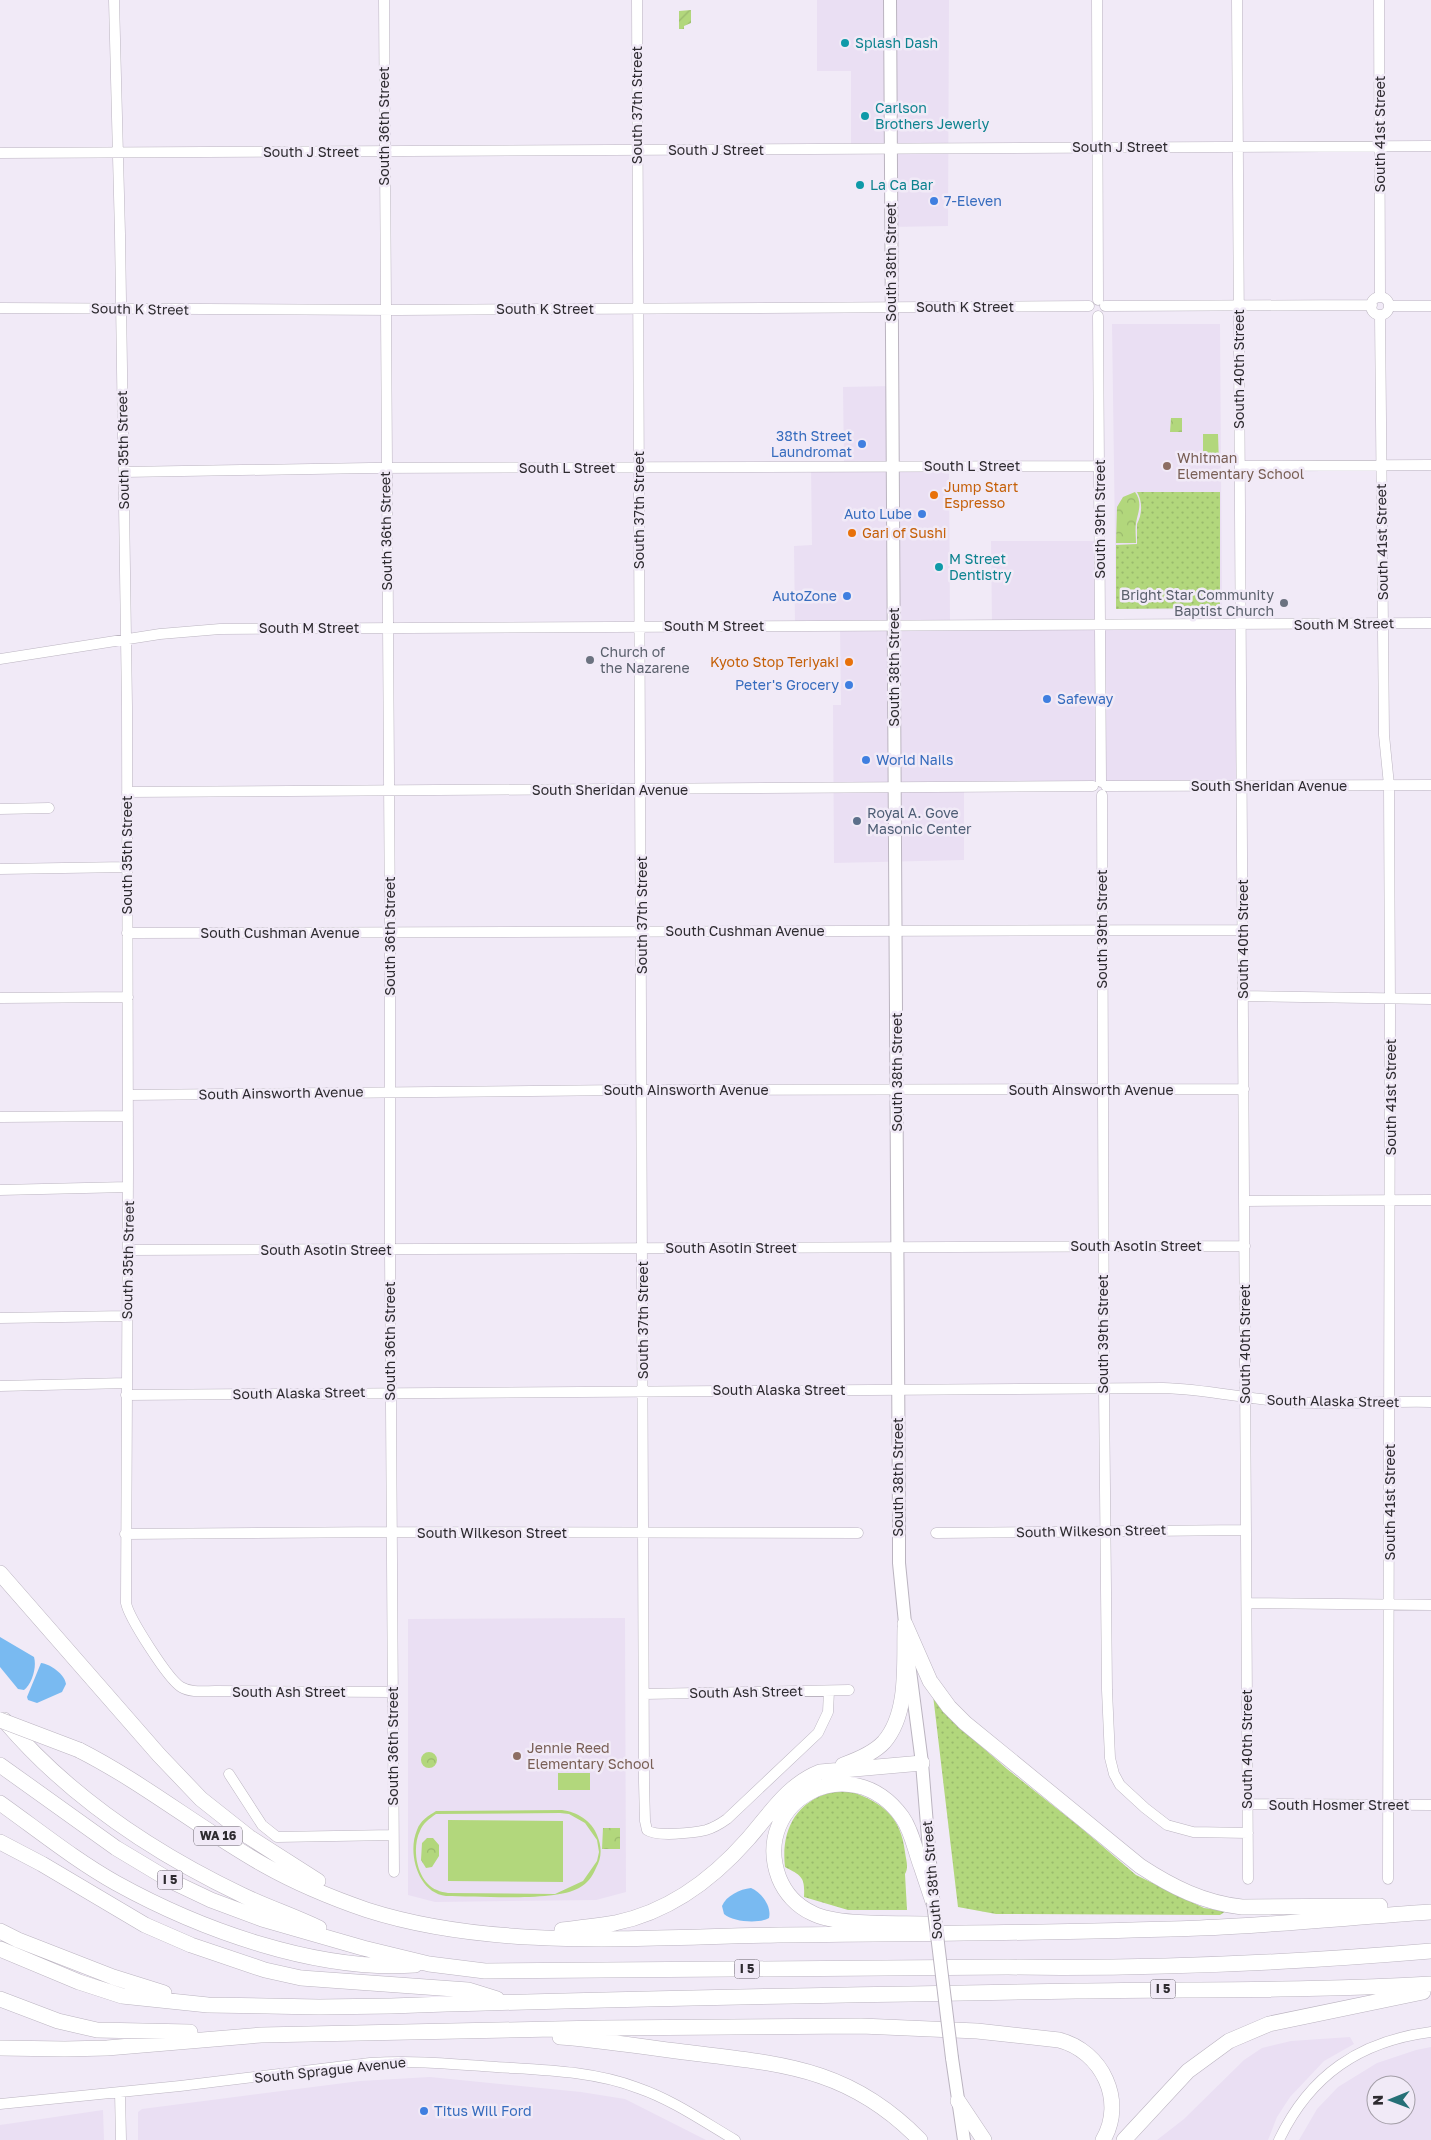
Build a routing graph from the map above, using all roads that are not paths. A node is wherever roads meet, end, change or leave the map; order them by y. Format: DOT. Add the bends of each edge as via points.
graph roads {
  1 [pos="114,0"];
  2 [pos="384,0"];
  3 [pos="637,0"];
  4 [pos="890,0"];
  5 [pos="1096,0"];
  6 [pos="1237,0"];
  7 [pos="1379,0"];
  8 [pos="1431,146"];
  9 [pos="1097,147"];
  10 [pos="1238,147"];
  11 [pos="1380,147"];
  12 [pos="891,149"];
  13 [pos="384,151"];
  14 [pos="637,151"];
  15 [pos="118,152"];
  16 [pos="0,153"];
  17 [pos="1380,297"];
  18 [pos="1101,303"];
  19 [pos="1089,306"];
  20 [pos="1239,306"];
  21 [pos="1372,306"];
  22 [pos="1389,306"];
  23 [pos="1431,306"];
  24 [pos="0,308"];
  25 [pos="892,308"];
  26 [pos="121,309"];
  27 [pos="638,309"];
  28 [pos="385,310"];
  29 [pos="1380,315"];
  30 [pos="1098,316"];
  31 [pos="1382,465"];
  32 [pos="1431,465"];
  33 [pos="893,466"];
  34 [pos="1099,466"];
  35 [pos="1240,466"];
  36 [pos="386,468"];
  37 [pos="639,468"];
  38 [pos="124,472"];
  39 [pos="1431,623"];
  40 [pos="1100,624"];
  41 [pos="1383,624"];
  42 [pos="894,625"];
  43 [pos="1241,625"];
  44 [pos="640,626"];
  45 [pos="387,627"];
  46 [pos="126,640"];
  47 [pos="0,659"];
  48 [pos="1389,785"];
  49 [pos="1431,785"];
  50 [pos="1100,787"];
  51 [pos="1242,787"];
  52 [pos="895,788"];
  53 [pos="388,790"];
  54 [pos="641,790"];
  55 [pos="127,792"];
  56 [pos="49,808"];
  57 [pos="0,809"];
  58 [pos="127,867"];
  59 [pos="0,869"];
  60 [pos="1102,930"];
  61 [pos="1243,930"];
  62 [pos="642,931"];
  63 [pos="896,931"];
  64 [pos="128,933"];
  65 [pos="390,933"];
  66 [pos="1243,996"];
  67 [pos="128,997"];
  68 [pos="0,998"];
  69 [pos="1390,998"];
  70 [pos="1431,999"];
  71 [pos="1244,1089"];
  72 [pos="642,1090"];
  73 [pos="897,1090"];
  74 [pos="1103,1090"];
  75 [pos="390,1092"];
  76 [pos="128,1095"];
  77 [pos="128,1116"];
  78 [pos="0,1117"];
  79 [pos="128,1188"];
  80 [pos="0,1190"];
  81 [pos="1245,1200"];
  82 [pos="1391,1200"];
  83 [pos="1431,1200"];
  84 [pos="1102,1246"];
  85 [pos="1245,1246"];
  86 [pos="898,1248"];
  87 [pos="642,1249"];
  88 [pos="128,1250"];
  89 [pos="390,1250"];
  90 [pos="127,1316"];
  91 [pos="0,1318"];
  92 [pos="126,1383"];
  93 [pos="0,1386"];
  94 [pos="898,1389"];
  95 [pos="1104,1389"];
  96 [pos="643,1391"];
  97 [pos="391,1393"];
  98 [pos="126,1395"];
  99 [pos="1246,1398"];
  100 [pos="1391,1402"];
  101 [pos="1431,1402"];
  102 [pos="1105,1530"];
  103 [pos="1246,1530"];
  104 [pos="391,1532"];
  105 [pos="644,1533"];
  106 [pos="858,1533"];
  107 [pos="936,1533"];
  108 [pos="126,1534"];
  109 [pos="0,1573"];
  110 [pos="1247,1603"];
  111 [pos="1390,1604"];
  112 [pos="1431,1605"];
  113 [pos="905,1624"];
  114 [pos="186,1689"];
  115 [pos="849,1690"];
  116 [pos="829,1691"];
  117 [pos="392,1692"];
  118 [pos="644,1694"];
  119 [pos="0,1715"];
  120 [pos="0,1720"];
  121 [pos="922,1763"];
  122 [pos="0,1765"];
  123 [pos="820,1772"];
  124 [pos="229,1774"];
  125 [pos="0,1804"];
  126 [pos="1248,1804"];
  127 [pos="1388,1805"];
  128 [pos="1431,1805"];
  129 [pos="1248,1834"];
  130 [pos="393,1835"];
  131 [pos="0,1842"];
  132 [pos="394,1872"];
  133 [pos="1248,1879"];
  134 [pos="1388,1879"];
  135 [pos="934,1902"];
  136 [pos="1431,1906"];
  137 [pos="364,1909"];
  138 [pos="1431,1912"];
  139 [pos="0,1931"];
  140 [pos="1072,1932"];
  141 [pos="528,1936"];
  142 [pos="363,1948"];
  143 [pos="0,1949"];
  144 [pos="1431,1951"];
  145 [pos="429,1964"];
  146 [pos="1431,1984"];
  147 [pos="1431,1990"];
  148 [pos="0,2000"];
  149 [pos="507,2002"];
  150 [pos="208,2005"];
  151 [pos="441,2031"];
  152 [pos="1431,2032"];
  153 [pos="261,2035"];
  154 [pos="0,2048"];
  155 [pos="120,2092"];
  156 [pos="958,2101"];
  157 [pos="0,2104"];
  158 [pos="121,2140"];
  159 [pos="735,2140"];
  160 [pos="920,2140"];
  161 [pos="964,2140"];
  162 [pos="984,2140"];
  163 [pos="1103,2140"];
  164 [pos="1124,2140"];
  165 [pos="1279,2140"];
  1 -- 15 [label="street, South 35th Street"];
  2 -- 13 [label="street, South 36th Street"];
  3 -- 14 [label="street, South 37th Street"];
  4 -- 12 [label="main road, South 38th Street"];
  5 -- 9 [label="street"];
  6 -- 10 [label="street, South 40th Street"];
  7 -- 11 [label="street, South 41st Street"];
  8 -- 11 [label="street, South J Street"];
  9 -- 10 [label="street, South J Street"];
  9 -- 12 [label="street, South J Street"];
  9 -- 18 [label="street"];
  10 -- 11 [label="street, South J Street"];
  10 -- 20 [label="street, South 40th Street"];
  11 -- 17 [label="street, South 41st Street"];
  12 -- 14 [label="street, South J Street"];
  12 -- 25 [label="main road, South 38th Street"];
  13 -- 14 [label="street, South J Street"];
  13 -- 15 [label="street, South J Street"];
  13 -- 28 [label="street, South 36th Street"];
  14 -- 27 [label="street, South 37th Street"];
  15 -- 16 [label="street, South J Street"];
  15 -- 26 [label="street, South 35th Street"];
  17 -- 21 [label="street"];
  17 -- 22 [label="street" via="1388,301"];
  18 -- 19 [label="street" via="1093,301"];
  18 -- 20 [label="street"];
  18 -- 30 [label="street" via="1103,313"];
  19 -- 25 [label="street, South K Street"];
  19 -- 30 [label="street" via="1091,313"];
  20 -- 21 [label="street"];
  20 -- 35 [label="street, South 40th Street"];
  21 -- 29 [label="street"];
  22 -- 23 [label="street"];
  22 -- 29 [label="street" via="1388,311"];
  24 -- 26 [label="street, South K Street"];
  25 -- 27 [label="street, South K Street"];
  25 -- 33 [label="main road, South 38th Street"];
  26 -- 28 [label="street, South K Street"];
  26 -- 38 [label="street, South 35th Street"];
  27 -- 28 [label="street, South K Street"];
  27 -- 37 [label="street, South 37th Street"];
  28 -- 36 [label="street, South 36th Street"];
  29 -- 31 [label="street, South 41st Street"];
  30 -- 34 [label="street, South 39th Street"];
  31 -- 32 [label="street"];
  31 -- 35 [label="street"];
  31 -- 41 [label="street, South 41st Street"];
  33 -- 34 [label="street, South L Street"];
  33 -- 37 [label="street, South L Street"];
  33 -- 42 [label="main road, South 38th Street"];
  34 -- 40 [label="street, South 39th Street"];
  35 -- 43 [label="street, South 40th Street"];
  36 -- 37 [label="street, South L Street"];
  36 -- 38 [label="street, South L Street"];
  36 -- 45 [label="street, South 36th Street"];
  37 -- 44 [label="street, South 37th Street"];
  38 -- 46 [label="street, South 35th Street"];
  39 -- 41 [label="street, South M Street"];
  40 -- 42 [label="street, South M Street"];
  40 -- 43 [label="street, South M Street"];
  40 -- 50 [label="street, South 39th Street"];
  41 -- 43 [label="street, South M Street"];
  41 -- 48 [label="street, South 41st Street" via="1384,735"];
  42 -- 44 [label="street, South M Street"];
  42 -- 52 [label="main road, South 38th Street"];
  43 -- 51 [label="street, South 40th Street"];
  44 -- 45 [label="street, South M Street"];
  44 -- 54 [label="street, South 37th Street"];
  45 -- 46 [label="street, South M Street" via="220,629"];
  45 -- 53 [label="street, South 36th Street"];
  46 -- 47 [label="street, South M Street"];
  46 -- 55 [label="street, South 35th Street"];
  48 -- 49 [label="street, South Sheridan Avenue"];
  48 -- 51 [label="street, South Sheridan Avenue"];
  48 -- 69 [label="street, South 41st Street"];
  50 -- 51 [label="street, South Sheridan Avenue"];
  50 -- 52 [label="street, South Sheridan Avenue"];
  50 -- 60 [label="street, South 39th Street"];
  51 -- 61 [label="street, South 40th Street"];
  52 -- 54 [label="street, South Sheridan Avenue"];
  52 -- 63 [label="main road, South 38th Street"];
  53 -- 54 [label="street, South Sheridan Avenue"];
  53 -- 55 [label="street, South Sheridan Avenue"];
  53 -- 65 [label="street, South 36th Street"];
  54 -- 62 [label="street, South 37th Street"];
  55 -- 58 [label="street, South 35th Street"];
  56 -- 57 [label="street"];
  58 -- 59 [label="street"];
  58 -- 64 [label="street, South 35th Street"];
  60 -- 61 [label="street, South Cushman Avenue"];
  60 -- 63 [label="street, South Cushman Avenue"];
  60 -- 74 [label="street, South 39th Street"];
  61 -- 66 [label="street, South 40th Street"];
  62 -- 63 [label="street, South Cushman Avenue"];
  62 -- 65 [label="street, South Cushman Avenue"];
  62 -- 72 [label="street, South 37th Street"];
  63 -- 73 [label="main road, South 38th Street"];
  64 -- 65 [label="street, South Cushman Avenue"];
  64 -- 67 [label="street, South 35th Street"];
  65 -- 75 [label="street, South 36th Street"];
  66 -- 69 [label="street"];
  66 -- 71 [label="street, South 40th Street"];
  67 -- 68 [label="street"];
  67 -- 76 [label="street, South 35th Street"];
  69 -- 70 [label="street"];
  69 -- 82 [label="street, South 41st Street"];
  71 -- 74 [label="street, South Ainsworth Avenue"];
  71 -- 81 [label="street, South 40th Street"];
  72 -- 73 [label="street, South Ainsworth Avenue"];
  72 -- 75 [label="street, South Ainsworth Avenue"];
  72 -- 87 [label="street, South 37th Street"];
  73 -- 74 [label="street, South Ainsworth Avenue"];
  73 -- 86 [label="main road, South 38th Street"];
  74 -- 84 [label="street, South 39th Street"];
  75 -- 76 [label="street, South Ainsworth Avenue"];
  75 -- 89 [label="street, South 36th Street"];
  76 -- 77 [label="street, South 35th Street"];
  77 -- 78 [label="street"];
  77 -- 79 [label="street, South 35th Street"];
  79 -- 80 [label="street"];
  79 -- 88 [label="street, South 35th Street"];
  81 -- 82 [label="street"];
  81 -- 85 [label="street, South 40th Street"];
  82 -- 83 [label="street"];
  82 -- 100 [label="street, South 41st Street"];
  84 -- 85 [label="street, South Asotin Street"];
  84 -- 86 [label="street, South Asotin Street"];
  84 -- 95 [label="street, South 39th Street"];
  85 -- 99 [label="street, South 40th Street"];
  86 -- 87 [label="street, South Asotin Street"];
  86 -- 94 [label="main road, South 38th Street"];
  87 -- 89 [label="street, South Asotin Street"];
  87 -- 96 [label="street, South 37th Street"];
  88 -- 89 [label="street, South Asotin Street"];
  88 -- 90 [label="street, South 35th Street"];
  89 -- 97 [label="street, South 36th Street"];
  90 -- 91 [label="street"];
  90 -- 92 [label="street, South 35th Street"];
  92 -- 93 [label="street"];
  92 -- 98 [label="street, South 35th Street"];
  94 -- 95 [label="street, South Alaska Street"];
  94 -- 96 [label="street, South Alaska Street"];
  94 -- 113 [label="main road, South 38th Street" via="899,1563"];
  95 -- 99 [label="street, South Alaska Street" via="1186,1389"];
  95 -- 102 [label="street, South 39th Street"];
  96 -- 97 [label="street, South Alaska Street"];
  96 -- 105 [label="street, South 37th Street"];
  97 -- 98 [label="street, South Alaska Street"];
  97 -- 104 [label="street, South 36th Street"];
  98 -- 108 [label="street, South 35th Street"];
  99 -- 100 [label="street, South Alaska Street" via="1291,1402"];
  99 -- 103 [label="street, South 40th Street"];
  100 -- 101 [label="street, South Alaska Street"];
  100 -- 111 [label="street, South 41st Street"];
  102 -- 103 [label="street, South Wilkeson Street"];
  102 -- 107 [label="street, South Wilkeson Street"];
  102 -- 129 [label="street, South 39th Street" via="1108,1739 1115,1777 1124,1789 1174,1828"];
  103 -- 110 [label="street, South 40th Street"];
  104 -- 105 [label="street, South Wilkeson Street"];
  104 -- 108 [label="street, South Wilkeson Street"];
  104 -- 117 [label="street, South 36th Street"];
  105 -- 106 [label="street, South Wilkeson Street"];
  105 -- 118 [label="street, South 37th Street"];
  108 -- 114 [label="street, South 35th Street" via="125,1596 128,1613 172,1679"];
  109 -- 137 [label="highway" via="159,1755 202,1799 257,1842"];
  110 -- 111 [label="street"];
  110 -- 126 [label="street, South 40th Street"];
  111 -- 112 [label="street"];
  111 -- 127 [label="street, South 41st Street"];
  113 -- 121 [label="main road, South 38th Street"];
  113 -- 123 [label="highway" via="904,1682 889,1734 883,1744 862,1757"];
  113 -- 136 [label="highway" via="937,1692 965,1723 1140,1866 1163,1881 1204,1899 1242,1907"];
  114 -- 117 [label="street, South Ash Street" via="215,1692"];
  115 -- 116 [label="street, South Ash Street"];
  116 -- 118 [label="street, South Ash Street"];
  116 -- 118 [label="street, South 37th Street" via="828,1712 818,1733 727,1820 698,1832 661,1834 647,1830 645,1821"];
  117 -- 130 [label="street, South 36th Street"];
  119 -- 142 [label="highway" via="20,1739 77,1792 144,1842 244,1896"];
  120 -- 137 [label="highway, WA 16, bridge" via="79,1750 118,1770 264,1865"];
  121 -- 123 [label="highway"];
  121 -- 135 [label="main road, South 38th Street"];
  122 -- 142 [label="highway, I 5" via="116,1848 172,1881 262,1919"];
  123 -- 141 [label="highway" via="792,1789 725,1863 686,1896 670,1905 615,1923"];
  124 -- 130 [label="street" via="262,1825 277,1837"];
  125 -- 145 [label="highway" via="115,1882 188,1918 230,1934 326,1959 388,1967"];
  126 -- 127 [label="street, South Hosmer Street"];
  126 -- 129 [label="street, South 40th Street"];
  127 -- 128 [label="street, South Hosmer Street"];
  127 -- 134 [label="street, South 41st Street"];
  129 -- 133 [label="street, South 40th Street"];
  130 -- 132 [label="street, South 36th Street"];
  131 -- 149 [label="highway" via="145,1925 191,1945 265,1970 301,1978 468,1990"];
  135 -- 140 [label="highway" via="909,1829 882,1796 854,1784 832,1784 811,1791 788,1810 776,1838 776,1866 787,1892 814,1914 837,1920"];
  135 -- 156 [label="main road, South 38th Street, bridge"];
  137 -- 141 [label="highway" via="460,1930"];
  138 -- 140 [label="highway" via="1203,1928"];
  139 -- 150 [label="highway, I 5" via="113,1977"];
  140 -- 141 [label="highway"];
  142 -- 145 [label="highway, I 5"];
  143 -- 150 [label="highway" via="122,1996"];
  144 -- 145 [label="highway, I 5" via="1246,1963 1082,1968 485,1971"];
  146 -- 149 [label="highway, I 5" via="1349,1989"];
  147 -- 164 [label="highway" via="1269,2024 1229,2041 1188,2071"];
  148 -- 153 [label="highway" via="58,2021 97,2030"];
  149 -- 150 [label="highway, I 5" via="337,2007"];
  151 -- 153 [label="highway"];
  151 -- 160 [label="highway" via="567,2037 763,2062 807,2071 855,2089 888,2111"];
  151 -- 163 [label="highway" via="861,2026 977,2031 1059,2040 1069,2042 1089,2055 1106,2078 1112,2110 1111,2124"];
  152 -- 165 [label="street" via="1411,2034 1368,2048 1346,2060 1308,2092"];
  153 -- 154 [label="highway" via="107,2048"];
  155 -- 157 [label="street, South Sprague Avenue"];
  155 -- 158 [label="street"];
  155 -- 159 [label="street, South Sprague Avenue" via="402,2061 499,2067 617,2081 666,2100"];
  156 -- 161 [label="main road, South 38th Street"];
  156 -- 162 [label="highway"];
}
